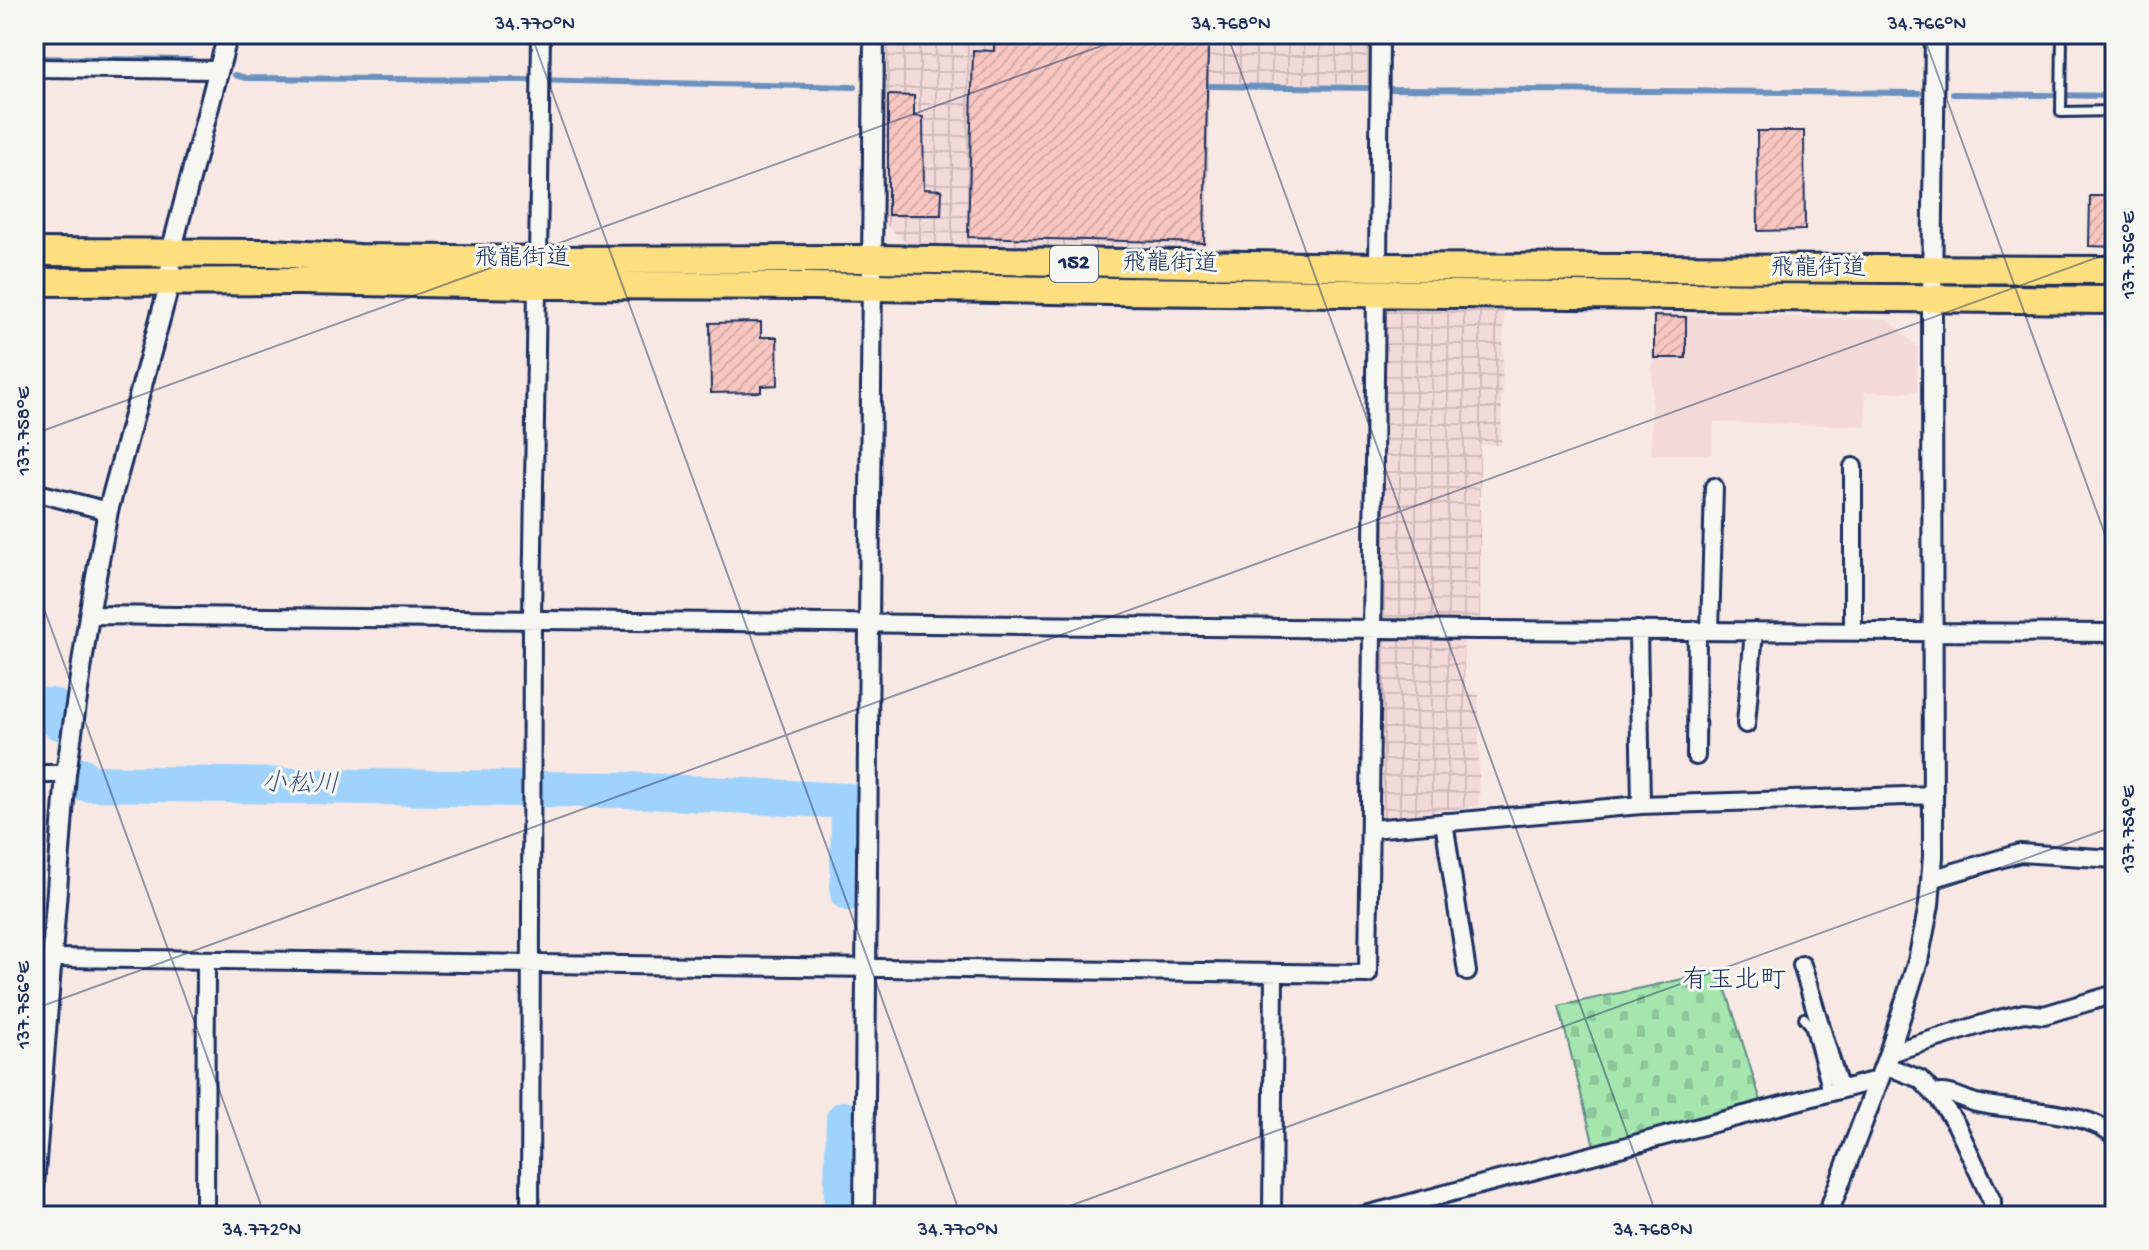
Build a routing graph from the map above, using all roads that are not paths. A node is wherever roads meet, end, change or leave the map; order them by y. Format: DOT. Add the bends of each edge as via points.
graph roads {
  1 [pos="228,34"];
  2 [pos="541,34"];
  3 [pos="874,34"];
  4 [pos="1380,34"];
  5 [pos="1935,34"];
  6 [pos="2062,34"];
  7 [pos="34,68"];
  8 [pos="218,70"];
  9 [pos="2115,111"];
  10 [pos="34,252"];
  11 [pos="171,252"];
  12 [pos="873,259"];
  13 [pos="1933,270"];
  14 [pos="2115,270"];
  15 [pos="538,273"];
  16 [pos="1377,280"];
  17 [pos="34,282"];
  18 [pos="170,282"];
  19 [pos="872,287"];
  20 [pos="1932,298"];
  21 [pos="2115,300"];
  22 [pos="1853,467"];
  23 [pos="1714,487"];
  24 [pos="34,492"];
  25 [pos="108,511"];
  26 [pos="89,615"];
  27 [pos="532,618"];
  28 [pos="868,623"];
  29 [pos="1371,628"];
  30 [pos="1638,630"];
  31 [pos="1704,631"];
  32 [pos="1754,631"];
  33 [pos="1853,631"];
  34 [pos="1932,633"];
  35 [pos="2115,633"];
  36 [pos="1746,724"];
  37 [pos="1696,756"];
  38 [pos="34,774"];
  39 [pos="66,774"];
  40 [pos="1934,795"];
  41 [pos="1641,805"];
  42 [pos="1444,822"];
  43 [pos="1371,829"];
  44 [pos="2115,859"];
  45 [pos="1931,879"];
  46 [pos="53,958"];
  47 [pos="206,961"];
  48 [pos="531,965"];
  49 [pos="1802,965"];
  50 [pos="866,969"];
  51 [pos="1467,972"];
  52 [pos="1274,973"];
  53 [pos="2115,994"];
  54 [pos="1804,1018"];
  55 [pos="1883,1066"];
  56 [pos="1834,1091"];
  57 [pos="1934,1094"];
  58 [pos="37,1121"];
  59 [pos="2115,1137"];
  60 [pos="34,1186"];
  61 [pos="1401,1211"];
  62 [pos="205,1216"];
  63 [pos="530,1216"];
  64 [pos="864,1216"];
  65 [pos="1272,1216"];
  66 [pos="1362,1216"];
  67 [pos="1827,1216"];
  68 [pos="1988,1216"];
  1 -- 8 [label="street"];
  2 -- 15 [label="street"];
  3 -- 12 [label="street"];
  4 -- 16 [label="street"];
  5 -- 13 [label="street"];
  6 -- 9 [label="lane" via="2061,112"];
  7 -- 8 [label="street"];
  8 -- 11 [label="street"];
  10 -- 11 [label="highway, 飛龍街道 / 152"];
  11 -- 15 [label="highway, 飛龍街道 / 152" via="359,258"];
  11 -- 18 [label="street"];
  12 -- 15 [label="highway, 飛龍街道 / 152"];
  12 -- 16 [label="highway, 飛龍街道 / 152"];
  12 -- 19 [label="street"];
  13 -- 14 [label="highway, 飛龍街道 / 152"];
  13 -- 16 [label="highway, 飛龍街道 / 152"];
  13 -- 20 [label="street"];
  15 -- 18 [label="highway, 飛龍街道 / 152"];
  15 -- 19 [label="highway, 飛龍街道 / 152"];
  15 -- 27 [label="street"];
  16 -- 19 [label="highway, 飛龍街道 / 152"];
  16 -- 20 [label="highway, 飛龍街道 / 152"];
  16 -- 29 [label="street"];
  17 -- 18 [label="highway, 飛龍街道 / 152"];
  18 -- 25 [label="street"];
  19 -- 28 [label="street"];
  20 -- 21 [label="highway, 飛龍街道 / 152"];
  20 -- 34 [label="street"];
  22 -- 33 [label="street"];
  23 -- 31 [label="street"];
  24 -- 25 [label="street"];
  25 -- 26 [label="street"];
  26 -- 27 [label="street"];
  26 -- 39 [label="street"];
  27 -- 28 [label="street"];
  27 -- 48 [label="street"];
  28 -- 29 [label="street"];
  28 -- 50 [label="street"];
  29 -- 30 [label="street"];
  29 -- 43 [label="street"];
  30 -- 31 [label="street"];
  30 -- 41 [label="street"];
  31 -- 32 [label="street"];
  31 -- 37 [label="street"];
  32 -- 33 [label="street"];
  32 -- 36 [label="street"];
  33 -- 34 [label="street"];
  34 -- 35 [label="street"];
  34 -- 40 [label="street"];
  38 -- 39 [label="street"];
  39 -- 46 [label="street"];
  40 -- 41 [label="street"];
  40 -- 45 [label="street"];
  41 -- 42 [label="street"];
  42 -- 43 [label="street"];
  42 -- 51 [label="street"];
  43 -- 52 [label="street" via="1368,974"];
  44 -- 45 [label="street" via="2020,853"];
  45 -- 55 [label="street" via="1918,961"];
  46 -- 47 [label="street"];
  46 -- 58 [label="street"];
  47 -- 48 [label="street"];
  47 -- 62 [label="street"];
  48 -- 50 [label="street"];
  48 -- 63 [label="street"];
  49 -- 56 [label="street"];
  50 -- 52 [label="street"];
  50 -- 64 [label="street"];
  52 -- 65 [label="street"];
  53 -- 55 [label="street" via="2044,1015 1999,1019"];
  54 -- 56 [label="lane"];
  55 -- 56 [label="street"];
  55 -- 57 [label="street" via="1920,1079"];
  55 -- 67 [label="street"];
  56 -- 61 [label="street"];
  57 -- 59 [label="street" via="1944,1091 1977,1103 2074,1119"];
  57 -- 68 [label="street" via="1956,1124 1992,1201"];
  58 -- 60 [label="street"];
  61 -- 66 [label="street"];
}
